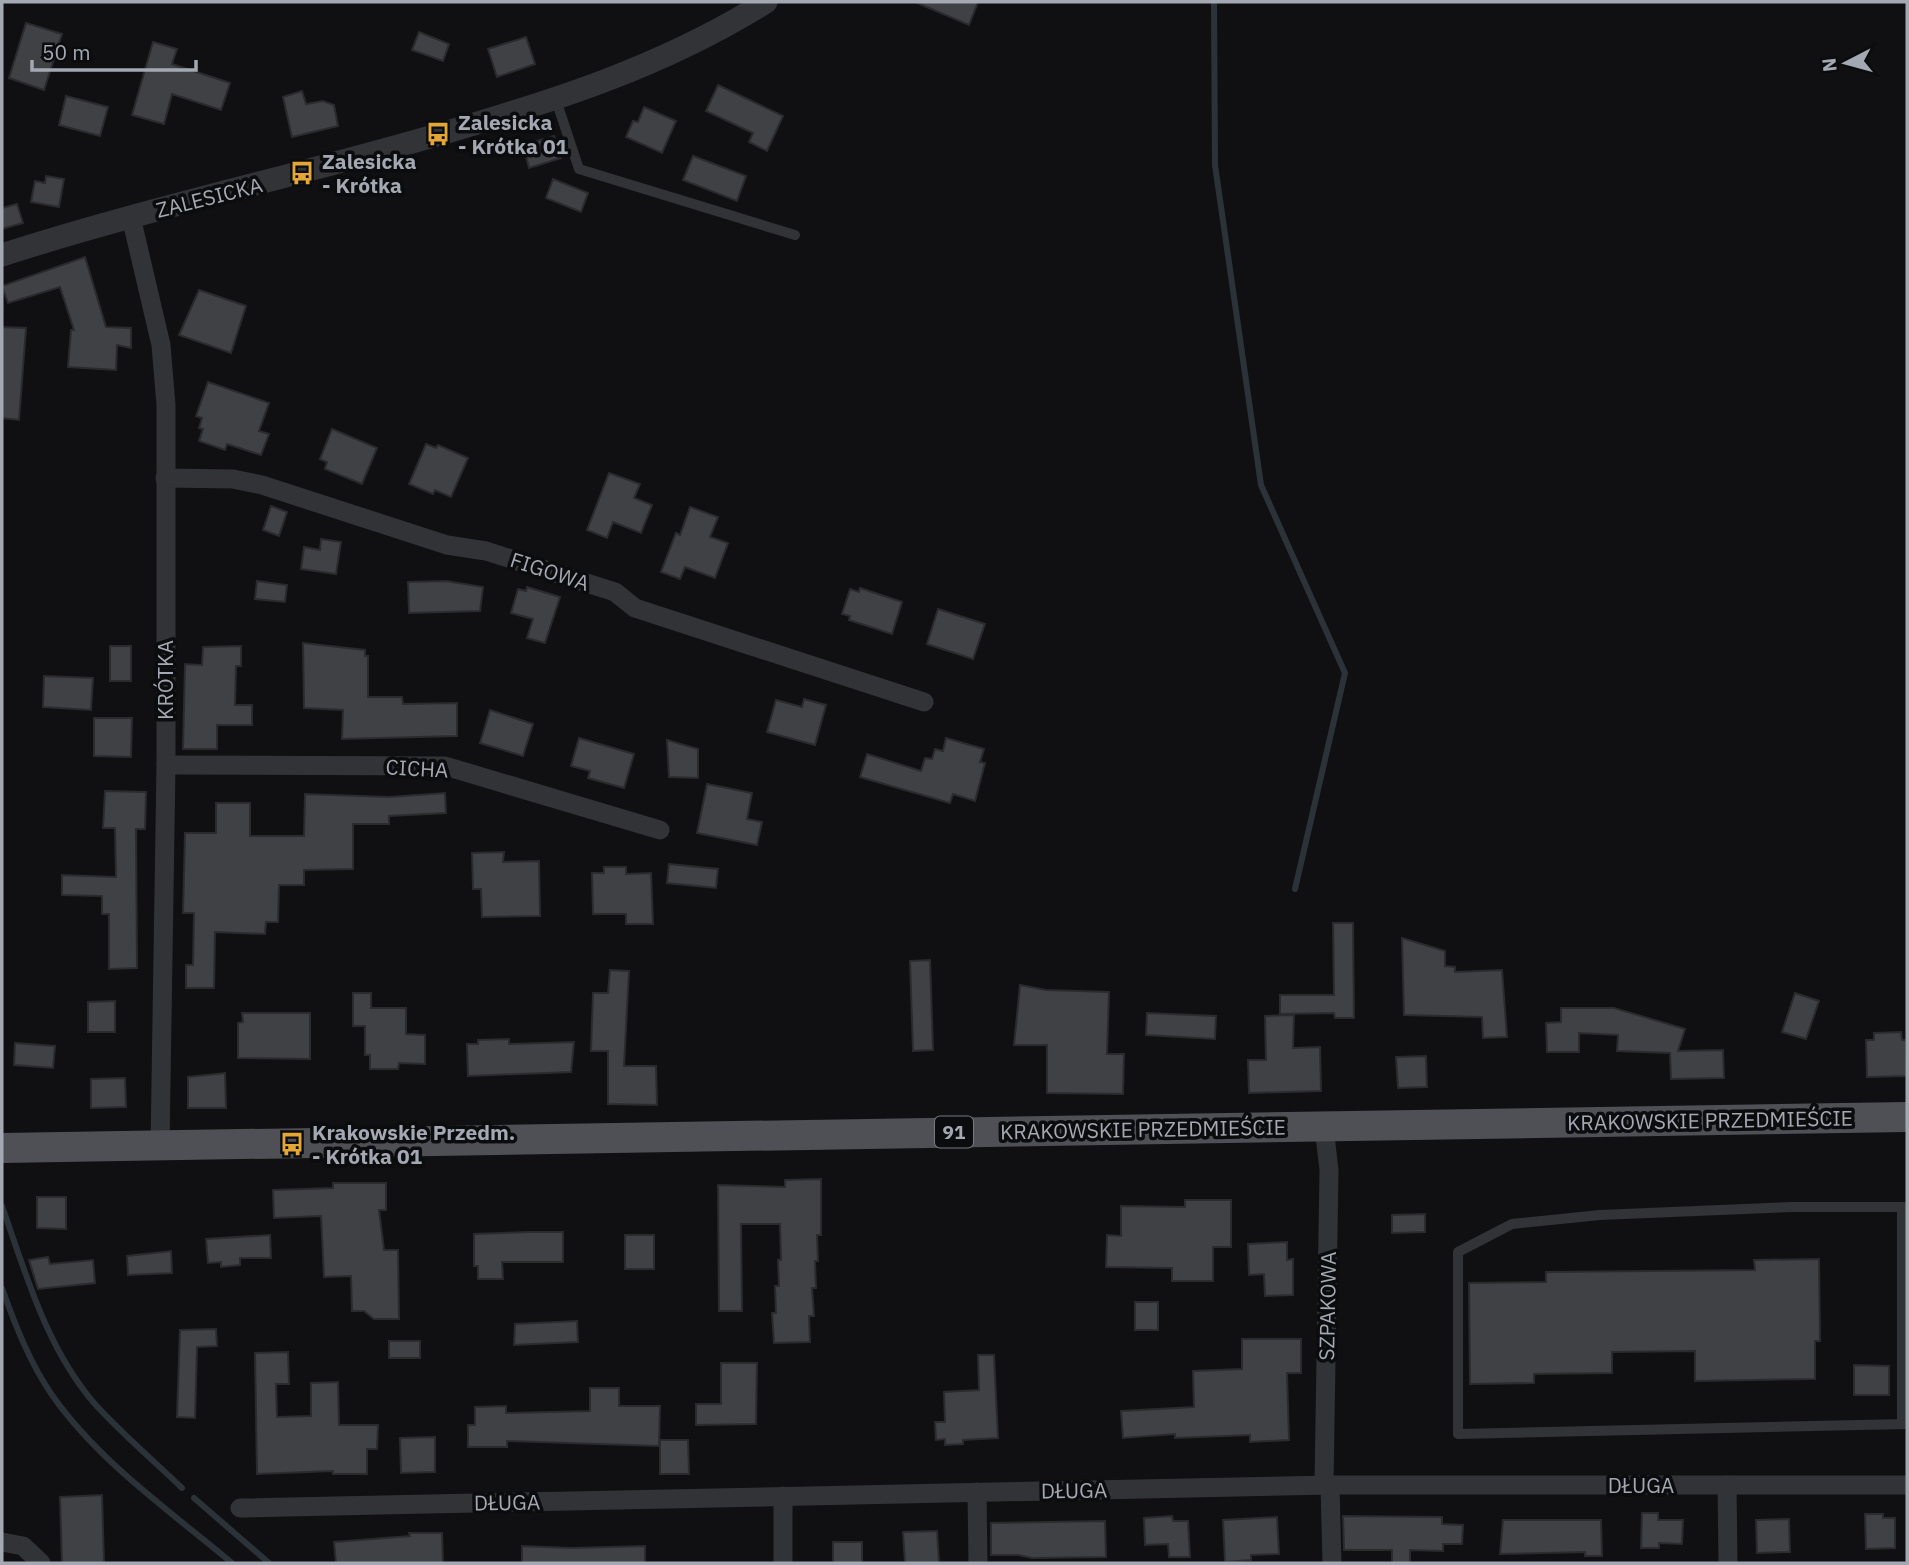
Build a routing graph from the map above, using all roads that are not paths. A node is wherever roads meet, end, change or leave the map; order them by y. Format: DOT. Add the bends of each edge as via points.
graph roads {
  1 [pos="766,2"];
  2 [pos="556,100"];
  3 [pos="131,217"];
  4 [pos="795,235"];
  5 [pos="2,255"];
  6 [pos="165,478"];
  7 [pos="924,702"];
  8 [pos="166,765"];
  9 [pos="660,830"];
  10 [pos="1907,1117"];
  11 [pos="1324,1127"];
  12 [pos="160,1146"];
  13 [pos="2,1148"];
  14 [pos="1905,1207"];
  15 [pos="1905,1424"];
  16 [pos="1327,1485"];
  17 [pos="1727,1485"];
  18 [pos="1907,1485"];
  19 [pos="977,1492"];
  20 [pos="783,1496"];
  21 [pos="240,1508"];
  22 [pos="2,1542"];
  23 [pos="41,1563"];
  24 [pos="783,1563"];
  25 [pos="978,1563"];
  26 [pos="1332,1563"];
  27 [pos="1728,1563"];
  1 -- 2 [label="street, ZALESICKA" via="681,49"];
  2 -- 3 [label="street, ZALESICKA"];
  2 -- 4 [label="lane" via="579,169"];
  3 -- 5 [label="street, ZALESICKA"];
  3 -- 6 [label="street, KRÓTKA" via="161,345"];
  6 -- 7 [label="street, FIGOWA" via="251,482 447,545 486,551 615,592 635,608"];
  6 -- 8 [label="street, KRÓTKA"];
  8 -- 9 [label="street, CICHA" via="445,766"];
  8 -- 12 [label="street, KRÓTKA"];
  10 -- 11 [label="main road, KRAKOWSKIE PRZEDMIEŚCIE / 91"];
  11 -- 12 [label="main road, KRAKOWSKIE PRZEDMIEŚCIE / 91"];
  11 -- 16 [label="street, SZPAKOWA" via="1329,1170"];
  12 -- 13 [label="main road, KRAKOWSKIE PRZEDMIEŚCIE / 91"];
  14 -- 15 [label="lane"];
  14 -- 15 [label="lane" via="1600,1215 1512,1224 1458,1252 1458,1434"];
  16 -- 17 [label="street, DŁUGA"];
  16 -- 19 [label="street, DŁUGA"];
  16 -- 26 [label="street, SZPAKOWA"];
  17 -- 18 [label="street, DŁUGA"];
  17 -- 27 [label="street"];
  19 -- 20 [label="street, DŁUGA"];
  19 -- 25 [label="street"];
  20 -- 21 [label="street, DŁUGA"];
  20 -- 24 [label="street"];
  22 -- 23 [label="street" via="23,1546"];
}
